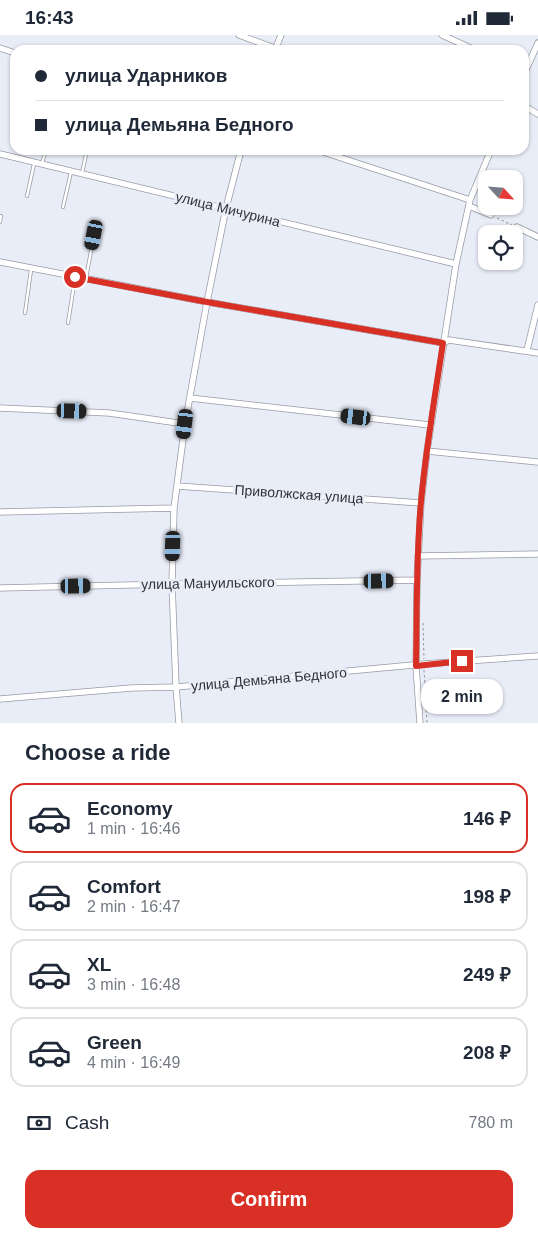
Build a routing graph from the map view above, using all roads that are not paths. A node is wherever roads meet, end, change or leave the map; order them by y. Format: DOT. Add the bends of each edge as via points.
graph roads {
  1 [pos="239,35"];
  2 [pos="442,35"];
  3 [pos="538,43"];
  4 [pos="266,45"];
  5 [pos="464,45"];
  6 [pos="529,62"];
  7 [pos="0,154"];
  8 [pos="45,155"];
  9 [pos="86,155"];
  10 [pos="240,155"];
  11 [pos="331,155"];
  12 [pos="488,155"];
  13 [pos="35,162"];
  14 [pos="42,164"];
  15 [pos="71,171"];
  16 [pos="82,174"];
  17 [pos="27,195"];
  18 [pos="469,203"];
  19 [pos="63,207"];
  20 [pos="226,208"];
  21 [pos="478,208"];
  22 [pos="1,216"];
  23 [pos="0,222"];
  24 [pos="523,230"];
  25 [pos="94,235"];
  26 [pos="538,237"];
  27 [pos="0,262"];
  28 [pos="456,264"];
  29 [pos="32,268"];
  30 [pos="75,277"];
  31 [pos="86,279"];
  32 [pos="207,302"];
  33 [pos="538,305"];
  34 [pos="25,313"];
  35 [pos="68,323"];
  36 [pos="443,343"];
  37 [pos="527,350"];
  38 [pos="538,353"];
  39 [pos="190,398"];
  40 [pos="0,408"];
  41 [pos="185,424"];
  42 [pos="430,425"];
  43 [pos="426,451"];
  44 [pos="538,462"];
  45 [pos="177,485"];
  46 [pos="421,503"];
  47 [pos="174,508"];
  48 [pos="0,512"];
  49 [pos="538,554"];
  50 [pos="418,556"];
  51 [pos="417,580"];
  52 [pos="172,583"];
  53 [pos="0,587"];
  54 [pos="538,656"];
  55 [pos="416,666"];
  56 [pos="176,687"];
  57 [pos="0,699"];
  58 [pos="178,723"];
  59 [pos="420,723"];
  1 -- 4 [label="street"];
  2 -- 5 [label="street"];
  3 -- 6 [label="street"];
  7 -- 13 [label="street, улица Мичурина"];
  8 -- 14 [label="lane"];
  9 -- 16 [label="lane"];
  10 -- 20 [label="street"];
  11 -- 18 [label="street"];
  12 -- 18 [label="street"];
  13 -- 14 [label="street, улица Мичурина"];
  13 -- 17 [label="lane"];
  14 -- 15 [label="street, улица Мичурина"];
  15 -- 16 [label="street, улица Мичурина"];
  15 -- 19 [label="lane"];
  16 -- 20 [label="street, улица Мичурина"];
  18 -- 21 [label="street"];
  18 -- 28 [label="street"];
  20 -- 28 [label="street, улица Мичурина"];
  20 -- 32 [label="street"];
  22 -- 23 [label="lane"];
  24 -- 26 [label="street"];
  25 -- 31 [label="lane"];
  27 -- 29 [label="street"];
  28 -- 36 [label="street"];
  29 -- 30 [label="street"];
  29 -- 34 [label="lane"];
  30 -- 31 [label="street"];
  30 -- 35 [label="lane"];
  31 -- 32 [label="street"];
  32 -- 36 [label="street"];
  32 -- 39 [label="street"];
  33 -- 37 [label="street"];
  36 -- 37 [label="street" via="449,340"];
  36 -- 42 [label="street"];
  37 -- 38 [label="street"];
  39 -- 41 [label="street"];
  39 -- 42 [label="street"];
  40 -- 41 [label="street" via="108,413"];
  41 -- 45 [label="street"];
  42 -- 43 [label="street"];
  43 -- 44 [label="street"];
  43 -- 46 [label="street"];
  45 -- 46 [label="street, Приволжская улица"];
  45 -- 47 [label="street"];
  46 -- 50 [label="street"];
  47 -- 48 [label="street"];
  47 -- 52 [label="street"];
  49 -- 50 [label="street"];
  50 -- 51 [label="street"];
  51 -- 52 [label="street, улица Мануильского"];
  51 -- 55 [label="street"];
  52 -- 53 [label="street, улица Мануильского"];
  52 -- 56 [label="street"];
  54 -- 55 [label="street, улица Демьяна Бедного"];
  55 -- 56 [label="street, улица Демьяна Бедного"];
  55 -- 59 [label="street"];
  56 -- 57 [label="street, улица Демьяна Бедного"];
  56 -- 58 [label="street"];
}
